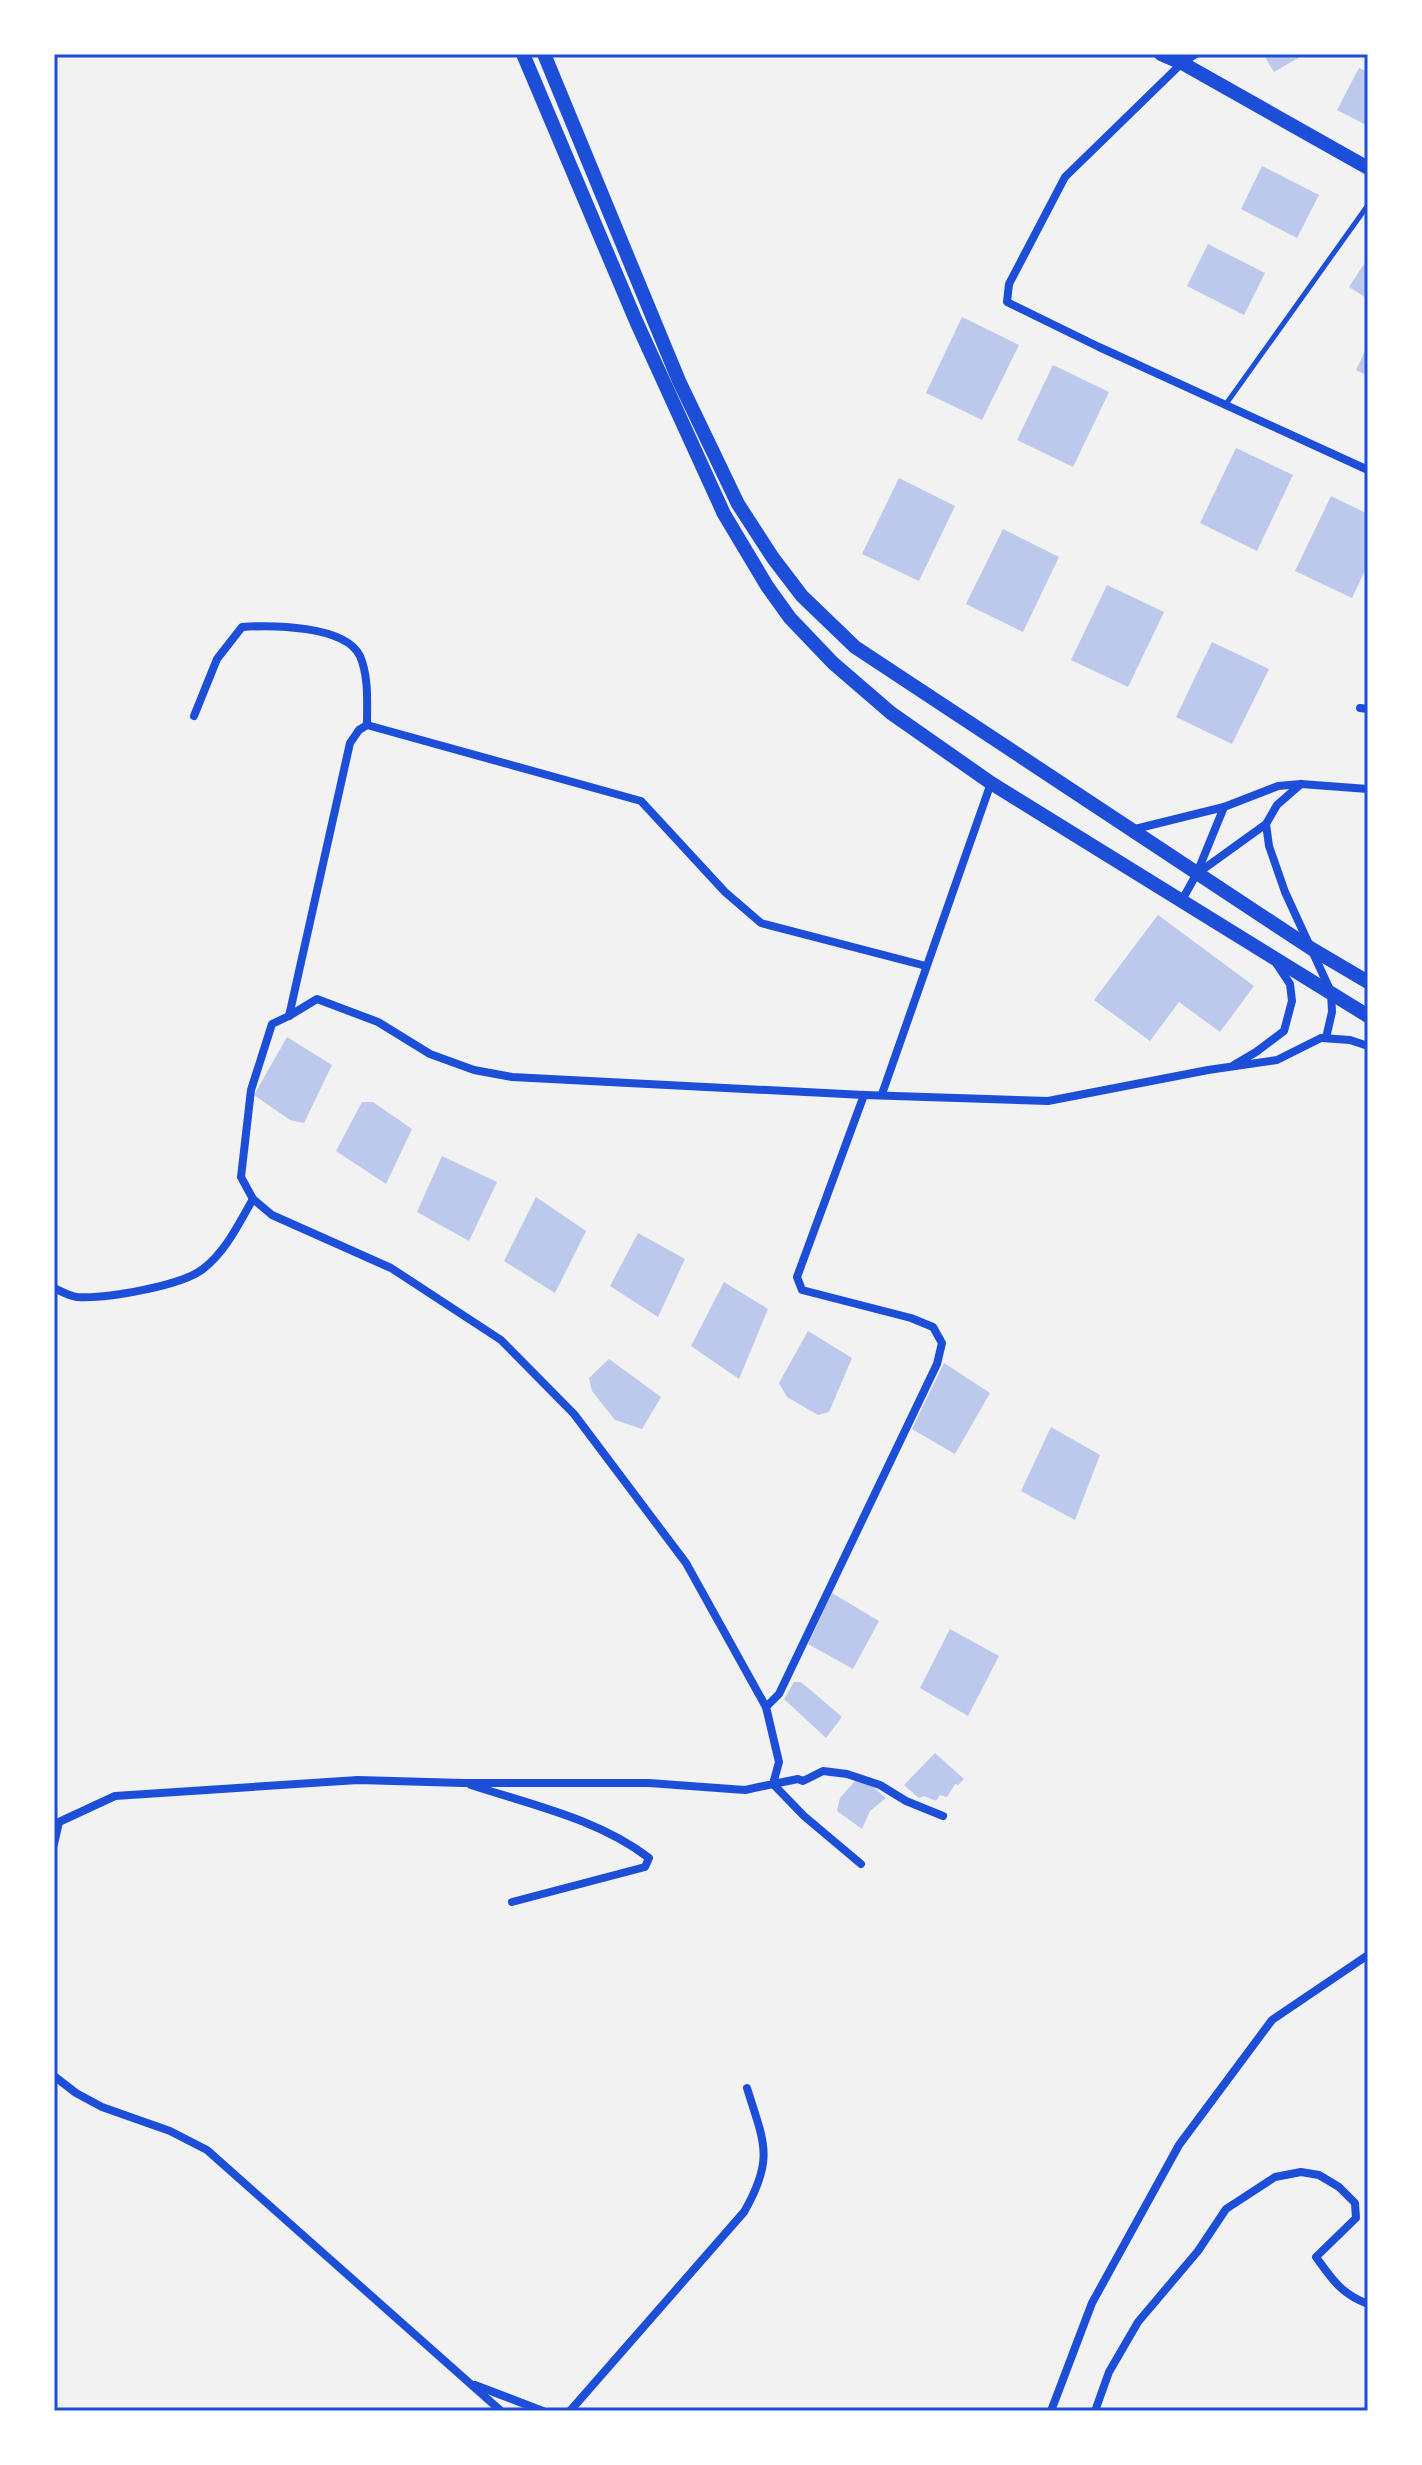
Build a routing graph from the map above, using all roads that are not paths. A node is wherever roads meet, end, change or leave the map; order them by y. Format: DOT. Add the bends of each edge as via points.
graph roads {
  1 [pos="523,54"];
  2 [pos="544,54"];
  3 [pos="1161,54"];
  4 [pos="1196,54"];
  5 [pos="1182,63"];
  6 [pos="1368,168"];
  7 [pos="1368,205"];
  8 [pos="1226,404"];
  9 [pos="1368,470"];
  10 [pos="194,716"];
  11 [pos="367,725"];
  12 [pos="991,783"];
  13 [pos="1301,784"];
  14 [pos="1368,789"];
  15 [pos="1224,807"];
  16 [pos="1266,824"];
  17 [pos="1130,830"];
  18 [pos="1197,873"];
  19 [pos="1181,902"];
  20 [pos="1312,949"];
  21 [pos="1273,959"];
  22 [pos="926,966"];
  23 [pos="1368,982"];
  24 [pos="1331,992"];
  25 [pos="289,1016"];
  26 [pos="1368,1016"];
  27 [pos="1321,1038"];
  28 [pos="1368,1046"];
  29 [pos="1226,1069"];
  30 [pos="882,1094"];
  31 [pos="864,1095"];
  32 [pos="253,1199"];
  33 [pos="54,1288"];
  34 [pos="766,1707"];
  35 [pos="463,1783"];
  36 [pos="773,1784"];
  37 [pos="943,1816"];
  38 [pos="54,1844"];
  39 [pos="861,1864"];
  40 [pos="512,1902"];
  41 [pos="1368,1955"];
  42 [pos="54,2076"];
  43 [pos="747,2088"];
  44 [pos="1368,2304"];
  45 [pos="470,2383"];
  46 [pos="501,2411"];
  47 [pos="543,2411"];
  48 [pos="570,2411"];
  49 [pos="1051,2411"];
  50 [pos="1095,2411"];
  1 -- 12 [label="street" via="705,473 767,586 833,663 891,713"];
  2 -- 17 [label="street" via="679,381 738,504 773,558 802,596 855,647"];
  3 -- 5 [label="street"];
  4 -- 5 [label="street"];
  5 -- 6 [label="street"];
  5 -- 8 [label="street" via="1065,177 1009,284 1007,302"];
  7 -- 8 [label="lane"];
  8 -- 9 [label="street"];
  10 -- 11 [label="street" via="217,659 242,627 279,625 346,639 359,655 367,682"];
  11 -- 22 [label="street" via="641,801 761,923"];
  11 -- 25 [label="street" via="350,743"];
  12 -- 19 [label="street"];
  12 -- 22 [label="street"];
  13 -- 14 [label="street"];
  13 -- 15 [label="street" via="1265,790"];
  13 -- 16 [label="street" via="1277,805"];
  15 -- 17 [label="street"];
  15 -- 18 [label="street"];
  16 -- 18 [label="street"];
  16 -- 20 [label="street" via="1274,865"];
  17 -- 18 [label="street"];
  18 -- 19 [label="street"];
  18 -- 20 [label="street"];
  19 -- 21 [label="street"];
  20 -- 23 [label="street"];
  20 -- 24 [label="street"];
  21 -- 24 [label="street"];
  21 -- 29 [label="street" via="1290,984 1292,1001 1284,1031"];
  22 -- 30 [label="street"];
  24 -- 26 [label="street"];
  24 -- 27 [label="street" via="1329,1025 1326,1038"];
  25 -- 31 [label="street" via="317,999 378,1022 430,1054 512,1077"];
  25 -- 32 [label="street" via="272,1024 251,1090 241,1177"];
  27 -- 28 [label="street"];
  27 -- 29 [label="street" via="1277,1060"];
  29 -- 30 [label="street" via="1048,1101"];
  30 -- 31 [label="street"];
  31 -- 34 [label="street" via="797,1277 802,1290 933,1327 942,1343 937,1364 779,1694"];
  32 -- 33 [label="street" via="225,1248 200,1272 116,1296 73,1297"];
  32 -- 34 [label="street" via="272,1215 391,1268 501,1340 574,1414 686,1563"];
  34 -- 36 [label="street" via="779,1762"];
  35 -- 36 [label="street" via="649,1783 745,1790"];
  35 -- 38 [label="street" via="358,1780 115,1796 59,1822"];
  35 -- 40 [label="street" via="582,1821 649,1858 645,1867"];
  36 -- 37 [label="street" via="803,1781 823,1771 847,1774"];
  36 -- 39 [label="street"];
  41 -- 49 [label="street" via="1272,2020 1179,2145 1092,2303"];
  42 -- 45 [label="street" via="102,2107 207,2150"];
  43 -- 48 [label="street" via="763,2141 759,2185 744,2212"];
  44 -- 50 [label="street" via="1337,2286 1316,2257 1356,2218 1355,2203 1319,2175 1275,2177 1226,2209 1138,2322 1109,2372"];
  45 -- 46 [label="street"];
  45 -- 47 [label="street"];
}
